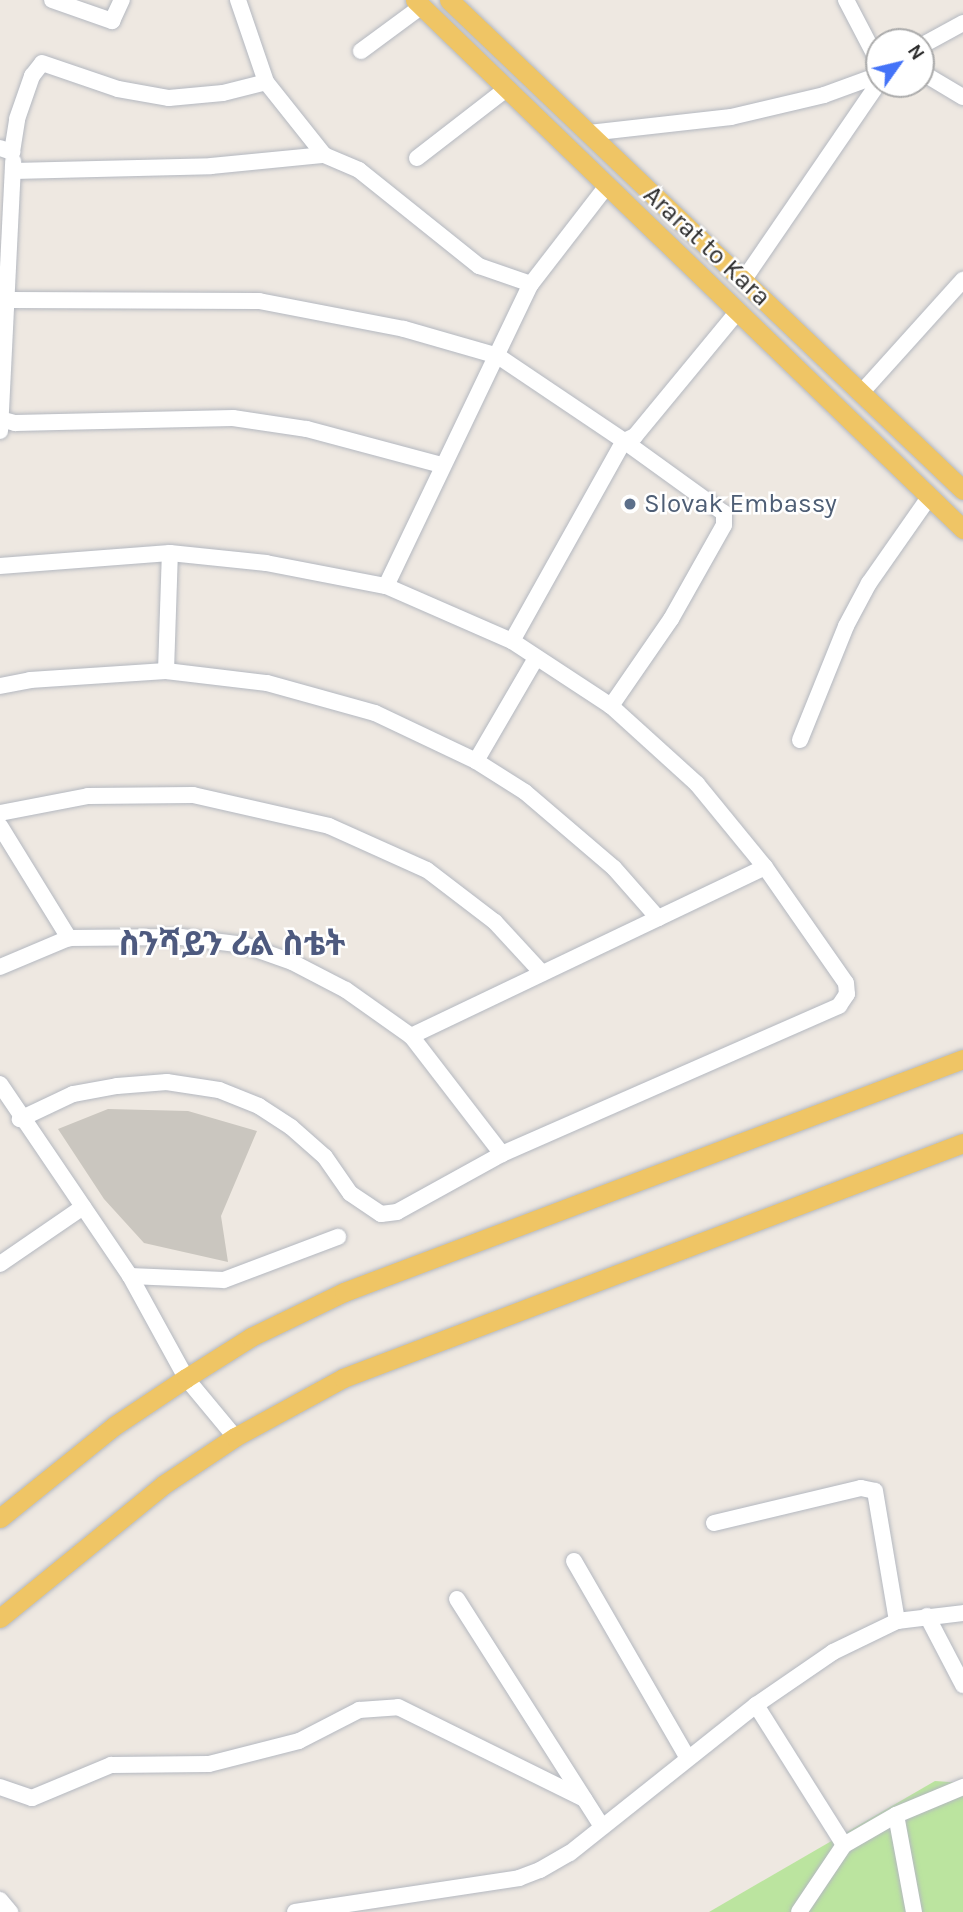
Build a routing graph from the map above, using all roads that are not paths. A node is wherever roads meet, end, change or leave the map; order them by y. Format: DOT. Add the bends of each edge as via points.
graph roads {
  1 [pos="52,0"];
  2 [pos="122,0"];
  3 [pos="238,0"];
  4 [pos="846,0"];
  5 [pos="455,1"];
  6 [pos="418,3"];
  7 [pos="963,23"];
  8 [pos="865,36"];
  9 [pos="935,38"];
  10 [pos="361,51"];
  11 [pos="865,80"];
  12 [pos="935,80"];
  13 [pos="266,82"];
  14 [pos="505,90"];
  15 [pos="963,97"];
  16 [pos="868,98"];
  17 [pos="589,133"];
  18 [pos="6,150"];
  19 [pos="324,155"];
  20 [pos="417,158"];
  21 [pos="13,171"];
  22 [pos="606,187"];
  23 [pos="4,255"];
  24 [pos="744,278"];
  25 [pos="963,280"];
  26 [pos="531,284"];
  27 [pos="8,300"];
  28 [pos="738,311"];
  29 [pos="498,356"];
  30 [pos="862,392"];
  31 [pos="0,423"];
  32 [pos="624,441"];
  33 [pos="912,441"];
  34 [pos="894,463"];
  35 [pos="441,465"];
  36 [pos="961,483"];
  37 [pos="930,496"];
  38 [pos="963,529"];
  39 [pos="170,553"];
  40 [pos="0,566"];
  41 [pos="386,586"];
  42 [pos="512,641"];
  43 [pos="536,658"];
  44 [pos="166,671"];
  45 [pos="0,687"];
  46 [pos="611,706"];
  47 [pos="800,740"];
  48 [pos="476,761"];
  49 [pos="0,813"];
  50 [pos="0,826"];
  51 [pos="765,867"];
  52 [pos="658,918"];
  53 [pos="69,938"];
  54 [pos="0,967"];
  55 [pos="542,973"];
  56 [pos="411,1035"];
  57 [pos="963,1059"];
  58 [pos="2,1089"];
  59 [pos="20,1119"];
  60 [pos="963,1143"];
  61 [pos="502,1154"];
  62 [pos="83,1207"];
  63 [pos="338,1237"];
  64 [pos="0,1264"];
  65 [pos="130,1276"];
  66 [pos="186,1378"];
  67 [pos="235,1437"];
  68 [pos="0,1518"];
  69 [pos="714,1523"];
  70 [pos="574,1561"];
  71 [pos="457,1599"];
  72 [pos="963,1613"];
  73 [pos="927,1616"];
  74 [pos="0,1618"];
  75 [pos="897,1621"];
  76 [pos="963,1685"];
  77 [pos="756,1704"];
  78 [pos="688,1757"];
  79 [pos="0,1787"];
  80 [pos="963,1787"];
  81 [pos="584,1799"];
  82 [pos="896,1815"];
  83 [pos="602,1827"];
  84 [pos="844,1845"];
  85 [pos="0,1900"];
  86 [pos="10,1912"];
  87 [pos="295,1912"];
  88 [pos="799,1912"];
  89 [pos="914,1912"];
  1 -- 2 [label="street" via="112,21"];
  3 -- 13 [label="street"];
  4 -- 8 [label="street"];
  5 -- 17 [label="main road, Ararat to Kara"];
  6 -- 10 [label="street"];
  6 -- 14 [label="main road, Ararat to Kara"];
  7 -- 9 [label="street"];
  11 -- 17 [label="street" via="731,117"];
  12 -- 15 [label="street"];
  13 -- 18 [label="street" via="223,93 169,98 118,89 42,63 36,67"];
  13 -- 19 [label="street"];
  14 -- 20 [label="street"];
  14 -- 22 [label="main road, Ararat to Kara"];
  16 -- 24 [label="street"];
  17 -- 24 [label="main road, Ararat to Kara"];
  18 -- 21 [label="street"];
  19 -- 21 [label="street" via="211,166"];
  19 -- 26 [label="street" via="359,170 479,266"];
  21 -- 23 [label="street"];
  22 -- 26 [label="street"];
  22 -- 28 [label="main road, Ararat to Kara"];
  23 -- 27 [label="street"];
  24 -- 30 [label="main road, Ararat to Kara"];
  25 -- 30 [label="street"];
  26 -- 29 [label="street"];
  27 -- 29 [label="street" via="259,301 404,329"];
  27 -- 31 [label="street"];
  28 -- 32 [label="street" via="635,436"];
  28 -- 34 [label="main road, Ararat to Kara"];
  29 -- 32 [label="street"];
  29 -- 35 [label="street"];
  30 -- 33 [label="main road, Ararat to Kara"];
  31 -- 35 [label="street" via="233,418 307,429"];
  32 -- 42 [label="street"];
  32 -- 46 [label="street" via="724,513 724,525 670,619"];
  33 -- 34 [label="main road"];
  33 -- 36 [label="main road, Ararat to Kara"];
  34 -- 37 [label="main road, Ararat to Kara"];
  35 -- 41 [label="street"];
  37 -- 38 [label="main road, Ararat to Kara"];
  37 -- 47 [label="street" via="852,615"];
  39 -- 40 [label="street"];
  39 -- 41 [label="street" via="266,563"];
  39 -- 44 [label="street"];
  41 -- 42 [label="street"];
  42 -- 43 [label="street"];
  43 -- 46 [label="street"];
  43 -- 48 [label="street"];
  44 -- 45 [label="street" via="30,680"];
  44 -- 48 [label="street" via="267,683 334,700 385,717"];
  46 -- 51 [label="street" via="697,784"];
  48 -- 52 [label="street" via="565,822"];
  49 -- 55 [label="street" via="88,796 193,795 329,826 426,870 495,922"];
  50 -- 53 [label="street"];
  51 -- 52 [label="street"];
  51 -- 61 [label="street" via="846,983 847,994 839,1006"];
  52 -- 55 [label="street"];
  53 -- 54 [label="street"];
  53 -- 56 [label="street" via="181,937 244,945 292,962 346,990"];
  55 -- 56 [label="street"];
  56 -- 61 [label="street"];
  57 -- 66 [label="main road" via="344,1292 251,1337"];
  58 -- 59 [label="street"];
  59 -- 61 [label="street" via="73,1094 117,1086 167,1082 219,1090 259,1106 290,1128 325,1157 350,1193 381,1214 397,1212"];
  59 -- 62 [label="street"];
  60 -- 67 [label="main road" via="343,1378"];
  62 -- 64 [label="street"];
  62 -- 65 [label="street"];
  63 -- 65 [label="street" via="224,1280"];
  65 -- 66 [label="street"];
  66 -- 67 [label="street"];
  66 -- 68 [label="main road" via="114,1426"];
  67 -- 74 [label="main road" via="163,1485"];
  69 -- 75 [label="street" via="861,1488 874,1491"];
  70 -- 78 [label="street"];
  71 -- 81 [label="street"];
  72 -- 73 [label="street"];
  73 -- 75 [label="street"];
  73 -- 76 [label="street"];
  75 -- 77 [label="street" via="833,1652"];
  77 -- 78 [label="street"];
  77 -- 84 [label="street"];
  78 -- 83 [label="street"];
  79 -- 81 [label="street" via="32,1798 111,1765 209,1764 299,1741 359,1710 398,1707"];
  80 -- 82 [label="street"];
  81 -- 83 [label="street"];
  82 -- 84 [label="street"];
  82 -- 89 [label="street"];
  83 -- 87 [label="street" via="570,1853 519,1878"];
  84 -- 88 [label="street"];
  85 -- 86 [label="street"];
}
